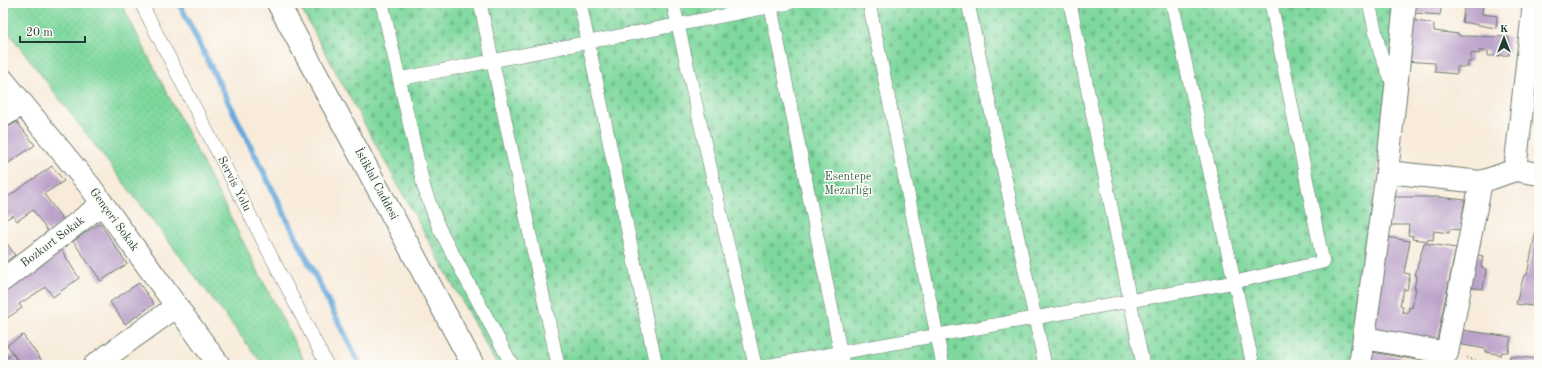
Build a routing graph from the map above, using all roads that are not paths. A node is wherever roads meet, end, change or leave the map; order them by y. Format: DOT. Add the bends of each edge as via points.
graph roads {
  1 [pos="141,3"];
  2 [pos="278,3"];
  3 [pos="382,3"];
  4 [pos="480,3"];
  5 [pos="580,3"];
  6 [pos="673,3"];
  7 [pos="789,3"];
  8 [pos="869,3"];
  9 [pos="968,3"];
  10 [pos="1070,3"];
  11 [pos="1172,3"];
  12 [pos="1271,3"];
  13 [pos="1368,3"];
  14 [pos="1405,3"];
  15 [pos="1534,3"];
  16 [pos="770,5"];
  17 [pos="677,24"];
  18 [pos="588,42"];
  19 [pos="491,61"];
  20 [pos="399,79"];
  21 [pos="3,80"];
  22 [pos="1395,88"];
  23 [pos="22,104"];
  24 [pos="3,116"];
  25 [pos="1515,170"];
  26 [pos="1387,172"];
  27 [pos="1539,174"];
  28 [pos="1481,182"];
  29 [pos="102,204"];
  30 [pos="3,280"];
  31 [pos="1235,282"];
  32 [pos="1130,301"];
  33 [pos="177,306"];
  34 [pos="1034,318"];
  35 [pos="937,335"];
  36 [pos="1365,338"];
  37 [pos="842,359"];
  38 [pos="95,365"];
  39 [pos="219,365"];
  40 [pos="327,365"];
  41 [pos="473,365"];
  42 [pos="512,365"];
  43 [pos="558,365"];
  44 [pos="656,365"];
  45 [pos="755,365"];
  46 [pos="771,365"];
  47 [pos="942,365"];
  48 [pos="1045,365"];
  49 [pos="1143,365"];
  50 [pos="1253,365"];
  51 [pos="1360,365"];
  1 -- 40 [label="lane, Servis Yolu"];
  2 -- 41 [label="street, İstiklal Caddesi"];
  3 -- 20 [label="lane"];
  4 -- 19 [label="lane"];
  5 -- 18 [label="lane"];
  6 -- 17 [label="lane"];
  7 -- 16 [label="lane"];
  8 -- 35 [label="lane"];
  9 -- 34 [label="lane"];
  10 -- 32 [label="lane"];
  11 -- 31 [label="lane"];
  12 -- 31 [label="lane" via="1323,262"];
  13 -- 22 [label="lane" via="1380,52"];
  14 -- 22 [label="street"];
  15 -- 25 [label="street"];
  16 -- 17 [label="lane"];
  16 -- 37 [label="lane"];
  17 -- 18 [label="lane"];
  17 -- 45 [label="lane"];
  18 -- 19 [label="lane"];
  18 -- 44 [label="lane"];
  19 -- 20 [label="lane"];
  19 -- 43 [label="lane"];
  20 -- 42 [label="lane" via="424,188 439,228"];
  21 -- 23 [label="street, Gençeri Sokak"];
  22 -- 26 [label="street"];
  23 -- 24 [label="street"];
  23 -- 29 [label="street, Gençeri Sokak"];
  25 -- 27 [label="street"];
  25 -- 28 [label="street"];
  26 -- 28 [label="street"];
  26 -- 36 [label="street"];
  28 -- 36 [label="street" via="1447,353"];
  29 -- 30 [label="street, Bozkurt Sokak"];
  29 -- 33 [label="street, Gençeri Sokak"];
  31 -- 32 [label="lane"];
  31 -- 50 [label="lane"];
  32 -- 34 [label="lane"];
  32 -- 49 [label="lane"];
  33 -- 38 [label="street"];
  33 -- 39 [label="street, Gençeri Sokak"];
  34 -- 35 [label="lane"];
  34 -- 48 [label="lane"];
  35 -- 37 [label="lane"];
  35 -- 47 [label="lane"];
  36 -- 51 [label="street"];
  37 -- 46 [label="lane"];
}
